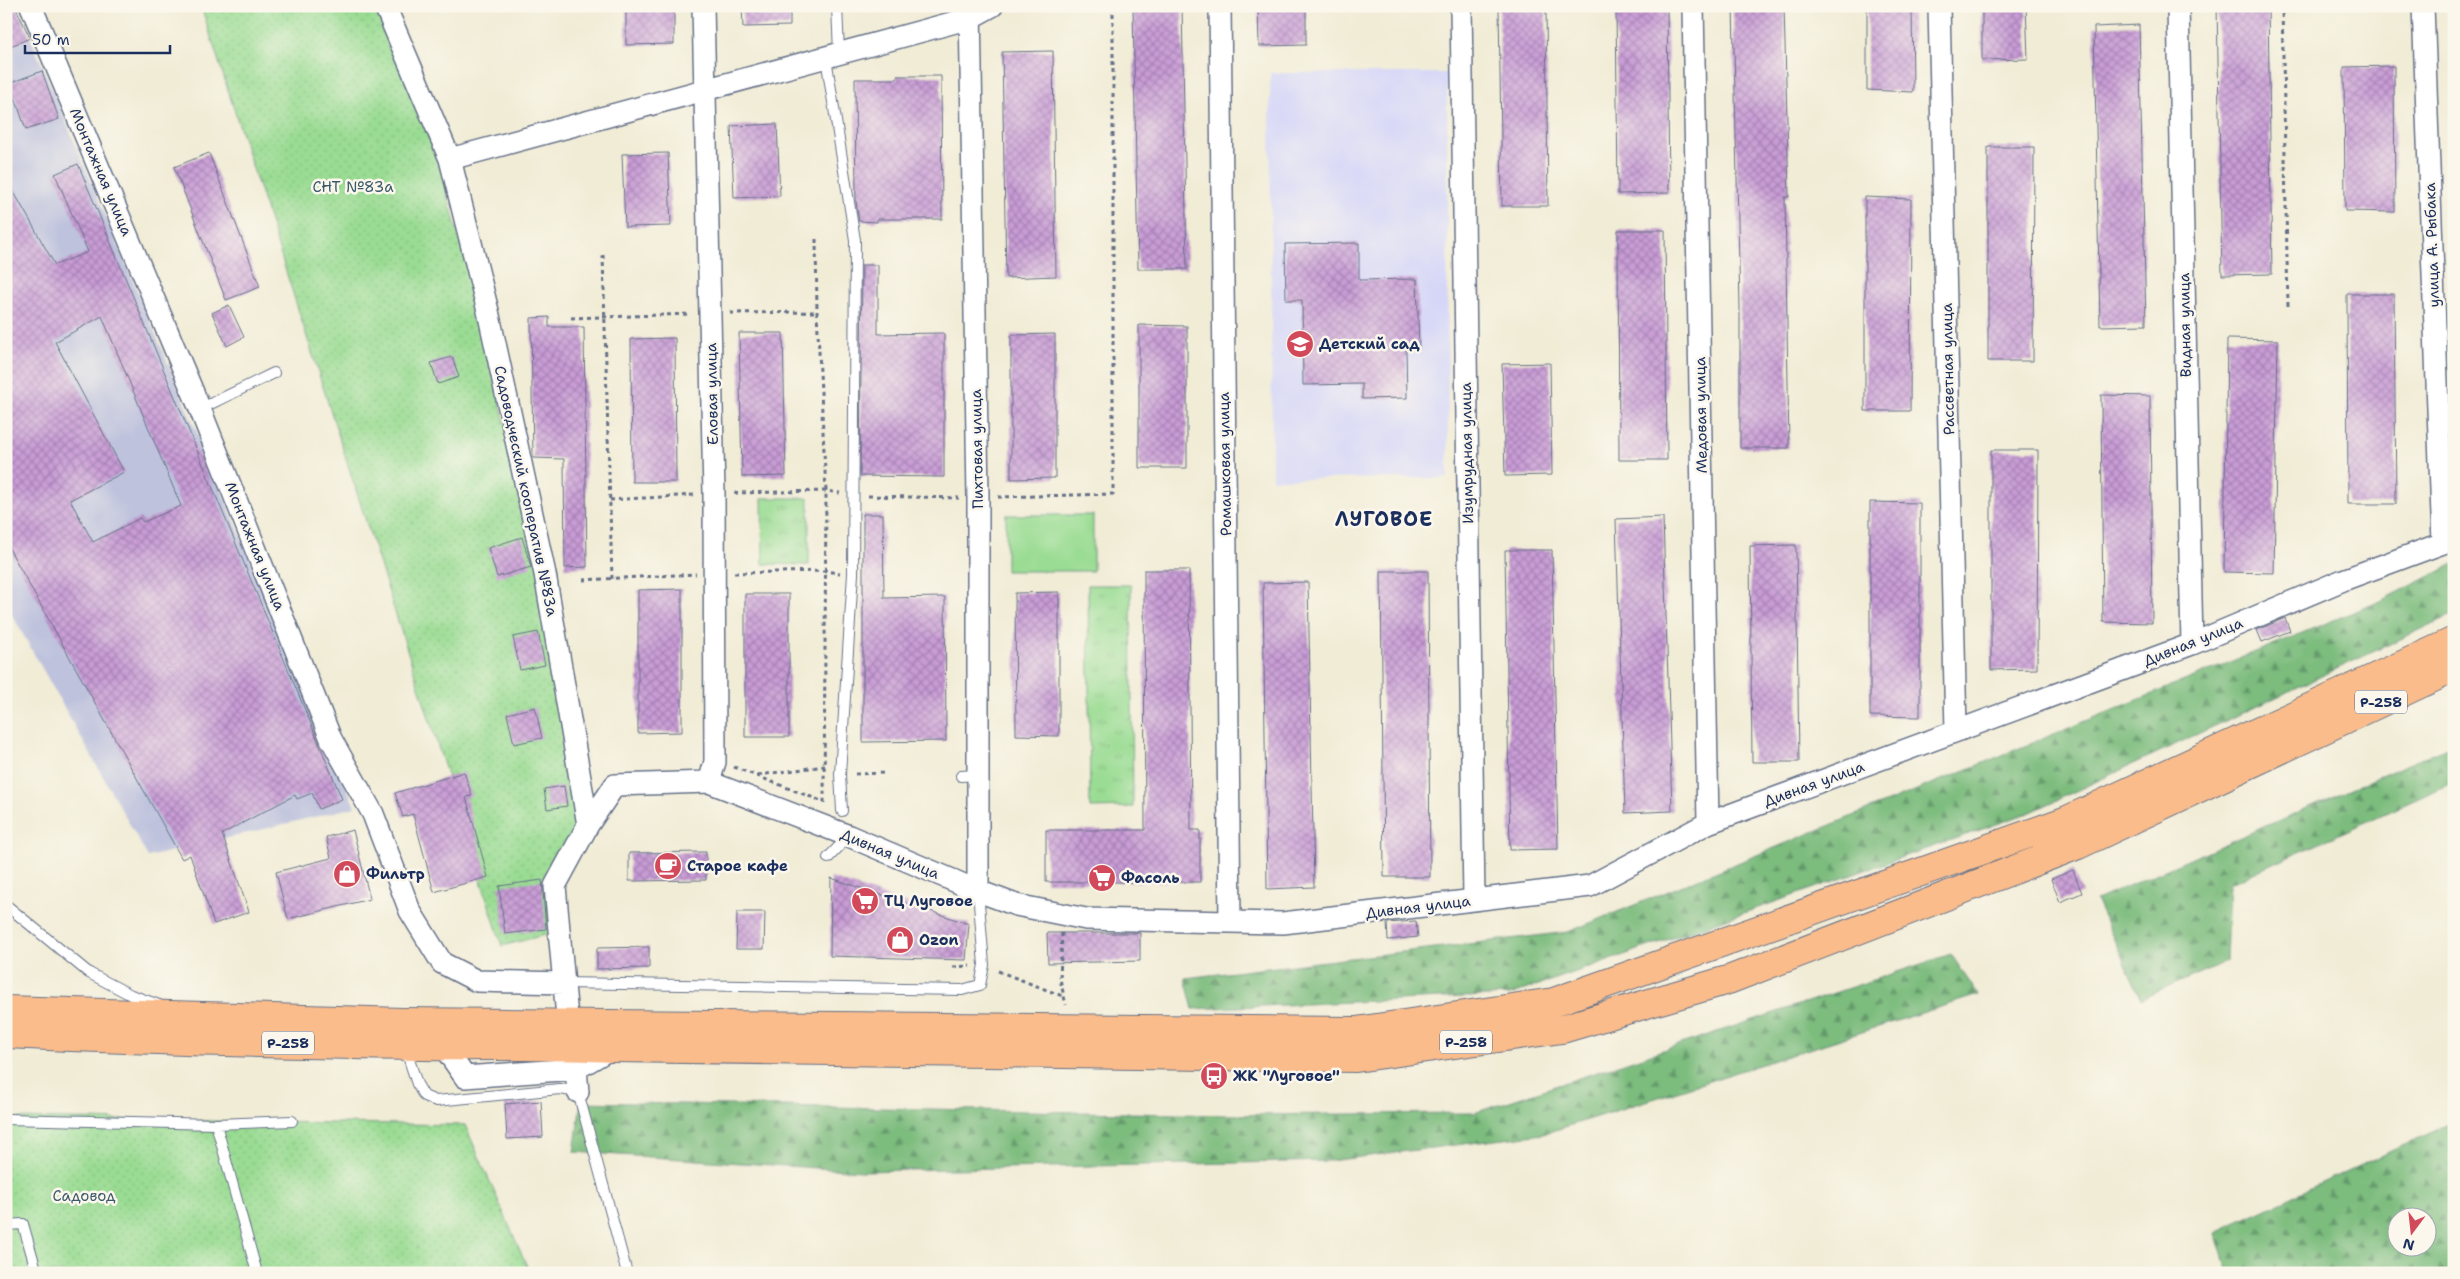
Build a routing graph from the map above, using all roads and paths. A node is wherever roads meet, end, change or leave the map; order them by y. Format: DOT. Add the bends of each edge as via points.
graph roads {
  1 [pos="31,6"];
  2 [pos="386,6"];
  3 [pos="703,6"];
  4 [pos="837,6"];
  5 [pos="992,6"];
  6 [pos="1113,6"];
  7 [pos="1220,6"];
  8 [pos="1461,6"];
  9 [pos="1693,6"];
  10 [pos="1939,6"];
  11 [pos="2178,6"];
  12 [pos="2282,6"];
  13 [pos="2423,6"];
  14 [pos="2318,7"];
  15 [pos="970,12"];
  16 [pos="833,55"];
  17 [pos="703,90"];
  18 [pos="450,159"];
  19 [pos="816,238"];
  20 [pos="604,255"];
  21 [pos="2288,307"];
  22 [pos="274,373"];
  23 [pos="200,409"];
  24 [pos="853,496"];
  25 [pos="978,498"];
  26 [pos="2448,539"];
  27 [pos="612,580"];
  28 [pos="2454,641"];
  29 [pos="2192,644"];
  30 [pos="2454,668"];
  31 [pos="1956,732"];
  32 [pos="824,765"];
  33 [pos="886,773"];
  34 [pos="840,774"];
  35 [pos="756,775"];
  36 [pos="709,782"];
  37 [pos="842,811"];
  38 [pos="814,822"];
  39 [pos="1708,823"];
  40 [pos="588,825"];
  41 [pos="850,836"];
  42 [pos="828,858"];
  43 [pos="978,892"];
  44 [pos="1474,900"];
  45 [pos="6,906"];
  46 [pos="1230,921"];
  47 [pos="1060,944"];
  48 [pos="984,965"];
  49 [pos="564,983"];
  50 [pos="1064,998"];
  51 [pos="1067,1007"];
  52 [pos="6,1010"];
  53 [pos="196,1017"];
  54 [pos="6,1034"];
  55 [pos="405,1046"];
  56 [pos="571,1046"];
  57 [pos="578,1092"];
  58 [pos="6,1119"];
  59 [pos="292,1121"];
  60 [pos="216,1124"];
  61 [pos="6,1225"];
  62 [pos="37,1273"];
  63 [pos="257,1273"];
  64 [pos="627,1273"];
  1 -- 23 [label="street, Монтажная улица"];
  2 -- 18 [label="street, Садоводческий кооператив №83а"];
  3 -- 17 [label="street, Еловая улица"];
  4 -- 16 [label="lane"];
  5 -- 15 [label="street"];
  6 -- 25 [label="path" via="1112,494"];
  7 -- 46 [label="street, Ромашковая улица"];
  8 -- 44 [label="street, Изумрудная улица"];
  9 -- 39 [label="street, Медовая улица"];
  10 -- 31 [label="street, Рассветная улица"];
  11 -- 29 [label="street, Видная улица"];
  12 -- 14 [label="path"];
  12 -- 21 [label="path"];
  13 -- 26 [label="street, улица А. Рыбака"];
  15 -- 16 [label="street"];
  15 -- 25 [label="street, Пихтовая улица"];
  16 -- 17 [label="street"];
  16 -- 24 [label="lane" via="855,240"];
  17 -- 18 [label="street"];
  17 -- 36 [label="street, Еловая улица" via="715,573 716,762"];
  18 -- 40 [label="street, Садоводческий кооператив №83а" via="488,312 545,574"];
  19 -- 32 [label="path" via="826,491"];
  20 -- 27 [label="path"];
  22 -- 23 [label="lane"];
  23 -- 49 [label="street, Монтажная улица" via="331,739 373,814 410,911 442,963 476,981"];
  24 -- 25 [label="path"];
  24 -- 34 [label="lane" via="853,574"];
  25 -- 43 [label="street, Пихтовая улица" via="969,776"];
  26 -- 29 [label="street, Дивная улица"];
  28 -- 56 [label="main road" via="2065,821 1554,1002 1356,1031"];
  29 -- 31 [label="street, Дивная улица"];
  30 -- 56 [label="main road, Р-258" via="2078,845 1731,979 1562,1029 1356,1058"];
  31 -- 39 [label="street, Дивная улица"];
  32 -- 35 [label="path"];
  32 -- 38 [label="path" via="824,802"];
  33 -- 34 [label="path"];
  34 -- 37 [label="lane"];
  36 -- 38 [label="street, Дивная улица"];
  36 -- 40 [label="street, Дивная улица" via="615,785"];
  38 -- 41 [label="street, Дивная улица"];
  39 -- 44 [label="street, Дивная улица" via="1590,886"];
  40 -- 49 [label="street, Дивная улица" via="555,886"];
  41 -- 42 [label="lane"];
  41 -- 43 [label="street, Дивная улица"];
  43 -- 46 [label="street, Дивная улица" via="1016,905 1086,919"];
  43 -- 48 [label="lane"];
  44 -- 46 [label="street, Дивная улица" via="1283,922"];
  45 -- 53 [label="lane" via="89,973 131,995"];
  47 -- 50 [label="path" via="1060,979"];
  48 -- 49 [label="lane" via="980,985 962,990"];
  48 -- 50 [label="path"];
  49 -- 56 [label="street, Дивная улица"];
  50 -- 51 [label="path"];
  52 -- 53 [label="main road"];
  53 -- 56 [label="main road"];
  54 -- 55 [label="main road, Р-258"];
  55 -- 56 [label="main road, Р-258"];
  55 -- 57 [label="lane" via="417,1084 424,1096 436,1100 560,1089"];
  56 -- 57 [label="street, Дивная улица"];
  57 -- 64 [label="lane"];
  58 -- 60 [label="lane"];
  59 -- 60 [label="lane"];
  60 -- 63 [label="lane"];
  61 -- 62 [label="lane" via="23,1224"];
}
